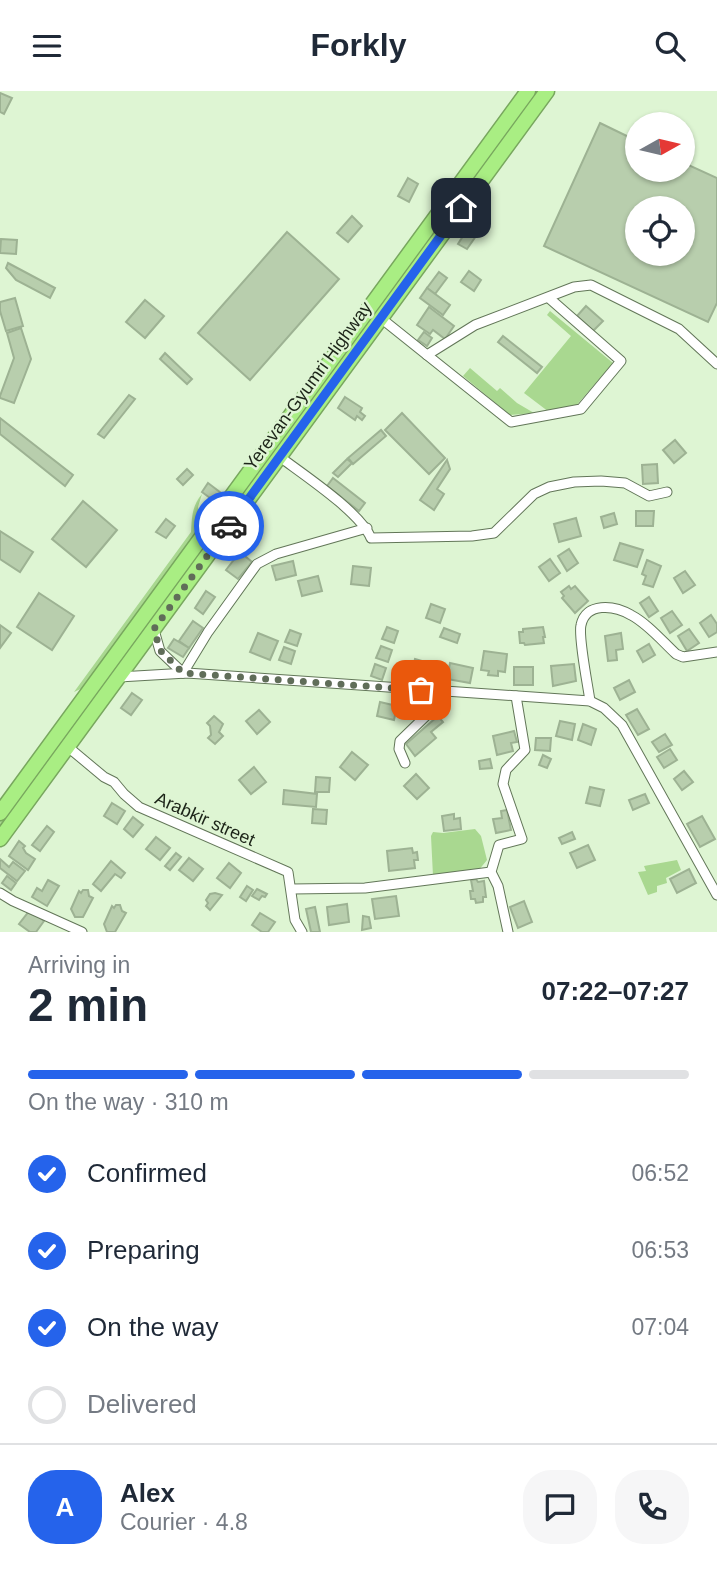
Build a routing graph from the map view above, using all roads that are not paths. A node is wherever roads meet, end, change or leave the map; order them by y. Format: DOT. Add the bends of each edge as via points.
graph roads {
  1 [pos="528,91"];
  2 [pos="547,91"];
  3 [pos="549,298"];
  4 [pos="371,306"];
  5 [pos="383,317"];
  6 [pos="427,355"];
  7 [pos="717,364"];
  8 [pos="280,457"];
  9 [pos="667,492"];
  10 [pos="367,528"];
  11 [pos="154,629"];
  12 [pos="717,652"];
  13 [pos="183,673"];
  14 [pos="119,677"];
  15 [pos="447,692"];
  16 [pos="516,696"];
  17 [pos="590,701"];
  18 [pos="68,747"];
  19 [pos="405,763"];
  20 [pos="0,813"];
  21 [pos="0,839"];
  22 [pos="491,872"];
  23 [pos="292,889"];
  24 [pos="0,893"];
  25 [pos="717,895"];
  26 [pos="82,932"];
  27 [pos="302,932"];
  28 [pos="508,932"];
  1 -- 4 [label="highway, Yerevan-Gyumri Highway"];
  2 -- 5 [label="highway, Yerevan-Gyumri Highway"];
  3 -- 6 [label="street" via="475,325"];
  3 -- 6 [label="street" via="621,361 581,409 511,422"];
  3 -- 7 [label="street" via="591,285 679,329"];
  4 -- 5 [label="highway"];
  4 -- 20 [label="highway, Yerevan-Gyumri Highway"];
  5 -- 6 [label="street"];
  5 -- 8 [label="highway, Yerevan-Gyumri Highway"];
  8 -- 10 [label="street"];
  8 -- 11 [label="highway, Yerevan-Gyumri Highway"];
  9 -- 10 [label="street" via="649,496 625,484 574,482 534,493 494,533 371,538"];
  10 -- 13 [label="street" via="276,554 257,564"];
  11 -- 13 [label="street" via="160,650"];
  11 -- 14 [label="highway, Yerevan-Gyumri Highway"];
  12 -- 17 [label="street" via="683,657 630,614 591,610 580,627"];
  13 -- 14 [label="street"];
  13 -- 15 [label="street"];
  14 -- 18 [label="highway, Yerevan-Gyumri Highway"];
  15 -- 16 [label="street"];
  15 -- 19 [label="street" via="400,741"];
  16 -- 17 [label="street"];
  16 -- 22 [label="street" via="525,750 506,770 503,784 522,839 499,845"];
  17 -- 25 [label="street" via="622,725"];
  18 -- 21 [label="highway, Yerevan-Gyumri Highway"];
  18 -- 23 [label="street, Arabkir street" via="139,807 288,872"];
  22 -- 23 [label="street" via="365,888"];
  22 -- 28 [label="street"];
  23 -- 27 [label="street" via="295,920"];
  24 -- 26 [label="street"];
}
